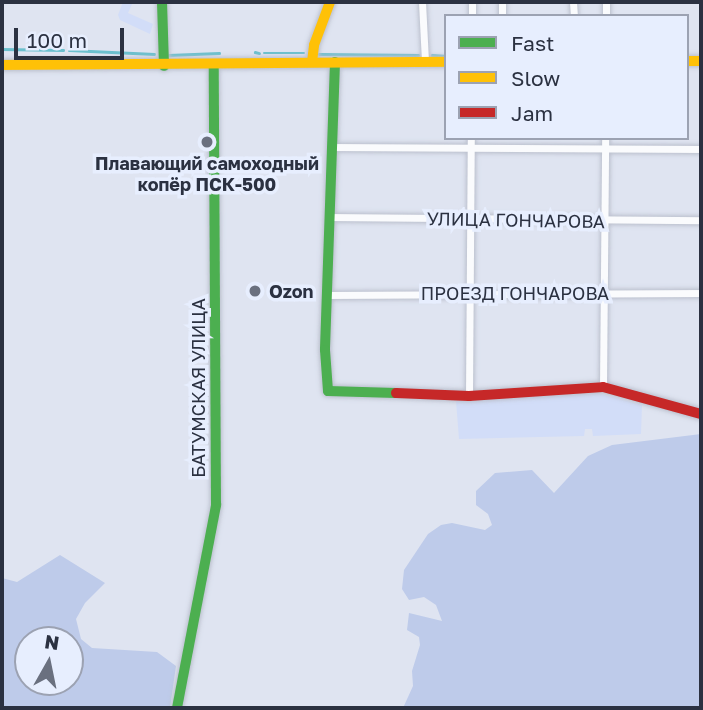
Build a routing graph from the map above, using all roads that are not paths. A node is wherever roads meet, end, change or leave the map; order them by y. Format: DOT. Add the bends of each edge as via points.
graph roads {
  1 [pos="162,2"];
  2 [pos="330,2"];
  3 [pos="422,2"];
  4 [pos="312,62"];
  5 [pos="335,62"];
  6 [pos="425,62"];
  7 [pos="444,62"];
  8 [pos="214,64"];
  9 [pos="2,65"];
  10 [pos="164,66"];
  11 [pos="471,140"];
  12 [pos="605,140"];
  13 [pos="332,147"];
  14 [pos="471,147"];
  15 [pos="605,147"];
  16 [pos="701,149"];
  17 [pos="330,217"];
  18 [pos="471,219"];
  19 [pos="701,220"];
  20 [pos="606,222"];
  21 [pos="606,292"];
  22 [pos="471,293"];
  23 [pos="701,293"];
  24 [pos="328,295"];
  25 [pos="603,387"];
  26 [pos="469,396"];
  27 [pos="701,414"];
  28 [pos="177,708"];
  1 -- 10 [label="street"];
  2 -- 4 [label="street"];
  3 -- 6 [label="street"];
  4 -- 5 [label="street"];
  4 -- 8 [label="street"];
  5 -- 6 [label="street"];
  5 -- 13 [label="street"];
  6 -- 7 [label="street"];
  8 -- 10 [label="street"];
  8 -- 28 [label="street, БАТУМСКАЯ УЛИЦА" via="216,505"];
  9 -- 10 [label="street"];
  11 -- 14 [label="street"];
  12 -- 15 [label="street"];
  13 -- 14 [label="street"];
  13 -- 17 [label="street"];
  14 -- 15 [label="street"];
  14 -- 18 [label="street"];
  15 -- 16 [label="street"];
  15 -- 20 [label="street"];
  17 -- 18 [label="street, УЛИЦА ГОНЧАРОВА"];
  17 -- 24 [label="street"];
  18 -- 20 [label="street, УЛИЦА ГОНЧАРОВА"];
  18 -- 22 [label="street"];
  19 -- 20 [label="street, УЛИЦА ГОНЧАРОВА"];
  20 -- 21 [label="street"];
  21 -- 22 [label="street, ПРОЕЗД ГОНЧАРОВА"];
  21 -- 23 [label="street, ПРОЕЗД ГОНЧАРОВА"];
  21 -- 25 [label="street"];
  22 -- 24 [label="street, ПРОЕЗД ГОНЧАРОВА"];
  22 -- 26 [label="street"];
  24 -- 26 [label="street" via="328,391"];
  25 -- 26 [label="street"];
  25 -- 27 [label="street"];
}
